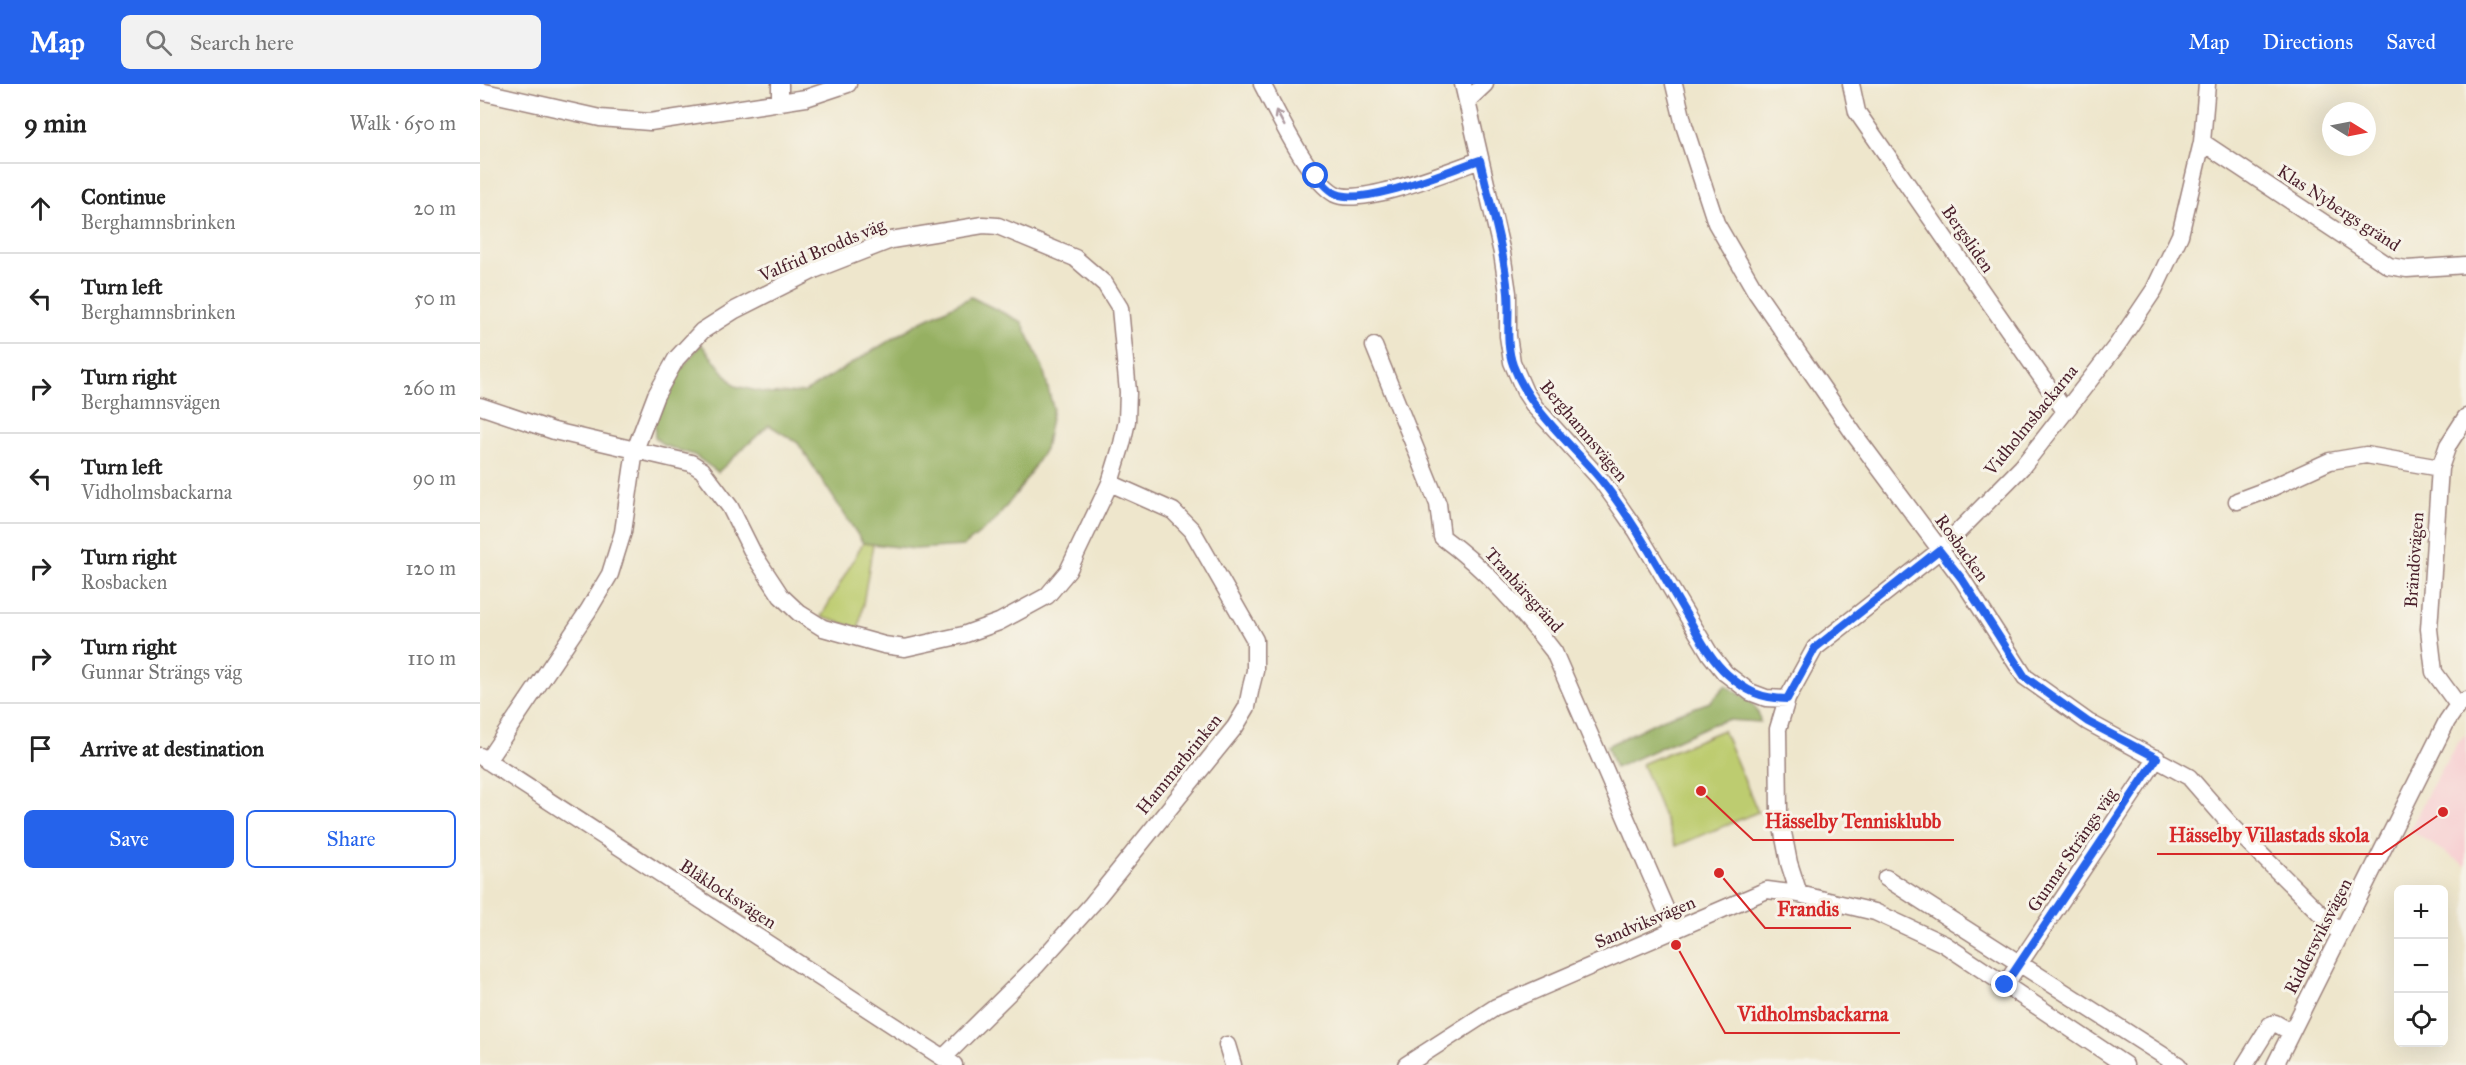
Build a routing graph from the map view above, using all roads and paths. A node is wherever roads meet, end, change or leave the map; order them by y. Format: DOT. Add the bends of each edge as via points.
graph roads {
  1 [pos="780,84"];
  2 [pos="848,84"];
  3 [pos="1262,84"];
  4 [pos="1463,84"];
  5 [pos="1485,84"];
  6 [pos="1674,84"];
  7 [pos="1851,84"];
  8 [pos="2207,84"];
  9 [pos="480,91"];
  10 [pos="1467,101"];
  11 [pos="780,103"];
  12 [pos="2202,142"];
  13 [pos="1480,160"];
  14 [pos="2466,265"];
  15 [pos="1374,346"];
  16 [pos="480,406"];
  17 [pos="2065,411"];
  18 [pos="2466,417"];
  19 [pos="635,450"];
  20 [pos="2440,468"];
  21 [pos="1110,483"];
  22 [pos="2237,501"];
  23 [pos="1939,550"];
  24 [pos="1787,699"];
  25 [pos="2462,702"];
  26 [pos="2157,758"];
  27 [pos="484,759"];
  28 [pos="1886,878"];
  29 [pos="1799,894"];
  30 [pos="1675,931"];
  31 [pos="2341,934"];
  32 [pos="2020,963"];
  33 [pos="2005,985"];
  34 [pos="2291,1032"];
  35 [pos="1227,1045"];
  36 [pos="948,1061"];
  37 [pos="1233,1065"];
  38 [pos="1406,1065"];
  39 [pos="2125,1065"];
  40 [pos="2178,1065"];
  41 [pos="2245,1065"];
  42 [pos="2275,1065"];
  1 -- 11 [label="street"];
  2 -- 11 [label="street" via="827,93"];
  13 -- 3 [label="street, one-way" via="1390,190 1353,197 1336,194 1316,176 1299,151"];
  4 -- 10 [label="street, Berghamnsvägen"];
  5 -- 10 [label="street"];
  6 -- 23 [label="street, Rosbacken" via="1716,223 1756,292"];
  7 -- 17 [label="street, Bergsliden" via="1857,112"];
  8 -- 12 [label="street, Vidholmsbackarna"];
  9 -- 11 [label="street" via="621,122 668,120"];
  10 -- 13 [label="street, Berghamnsvägen"];
  12 -- 14 [label="street, Klas Nybergs gränd" via="2389,266 2407,269"];
  12 -- 17 [label="street, Vidholmsbackarna" via="2180,235 2154,291"];
  13 -- 24 [label="street, Berghamnsvägen" via="1502,253 1512,362 1525,392 1616,501 1725,673 1750,692"];
  15 -- 30 [label="street, Tranbärsgränd" via="1438,504 1442,537 1473,560 1554,652"];
  16 -- 19 [label="street" via="554,431"];
  17 -- 23 [label="street, Vidholmsbackarna" via="2022,467"];
  18 -- 20 [label="street, Brändövägen" via="2448,445"];
  19 -- 21 [label="street, Valfrid Brodds väg" via="691,463 702,470 730,507 754,555 782,596 799,613 823,628 905,648 963,635 1047,596 1068,571"];
  19 -- 21 [label="street, Valfrid Brodds väg" via="656,395 676,359 702,331 735,310 814,270 891,240 998,226 1075,258 1104,284 1120,308 1127,421"];
  19 -- 27 [label="street, Valfrid Brodds väg" via="623,532 610,574"];
  20 -- 22 [label="street" via="2366,455 2330,461"];
  20 -- 25 [label="street, Brändövägen" via="2429,628 2434,672"];
  21 -- 36 [label="street, Hammarbrinken" via="1173,511 1192,530 1256,640 1255,670 1247,707 1092,904"];
  23 -- 24 [label="street, Vidholmsbackarna" via="1815,648"];
  23 -- 26 [label="street, Rosbacken" via="2025,677 2088,722"];
  24 -- 29 [label="street, Vidholmsbackarna" via="1778,729 1779,812"];
  25 -- 31 [label="street, Riddersviksvägen" via="2447,721"];
  26 -- 31 [label="street, Rosbacken" via="2189,777 2230,824"];
  26 -- 32 [label="street, Gunnar Strängs väg"];
  27 -- 36 [label="street, Blåklocksvägen"];
  28 -- 32 [label="street"];
  29 -- 30 [label="street, Sandviksvägen" via="1767,891"];
  29 -- 33 [label="street, Sandviksvägen" via="1875,912 1944,944"];
  30 -- 38 [label="street, Sandviksvägen" via="1496,1007"];
  31 -- 34 [label="street, Riddersviksvägen"];
  32 -- 33 [label="street, Gunnar Strängs väg"];
  32 -- 40 [label="street"];
  33 -- 39 [label="street, Sandviksvägen"];
  34 -- 41 [label="street" via="2275,1023 2270,1025"];
  34 -- 42 [label="street, Riddersviksvägen"];
  35 -- 37 [label="street"];
}
